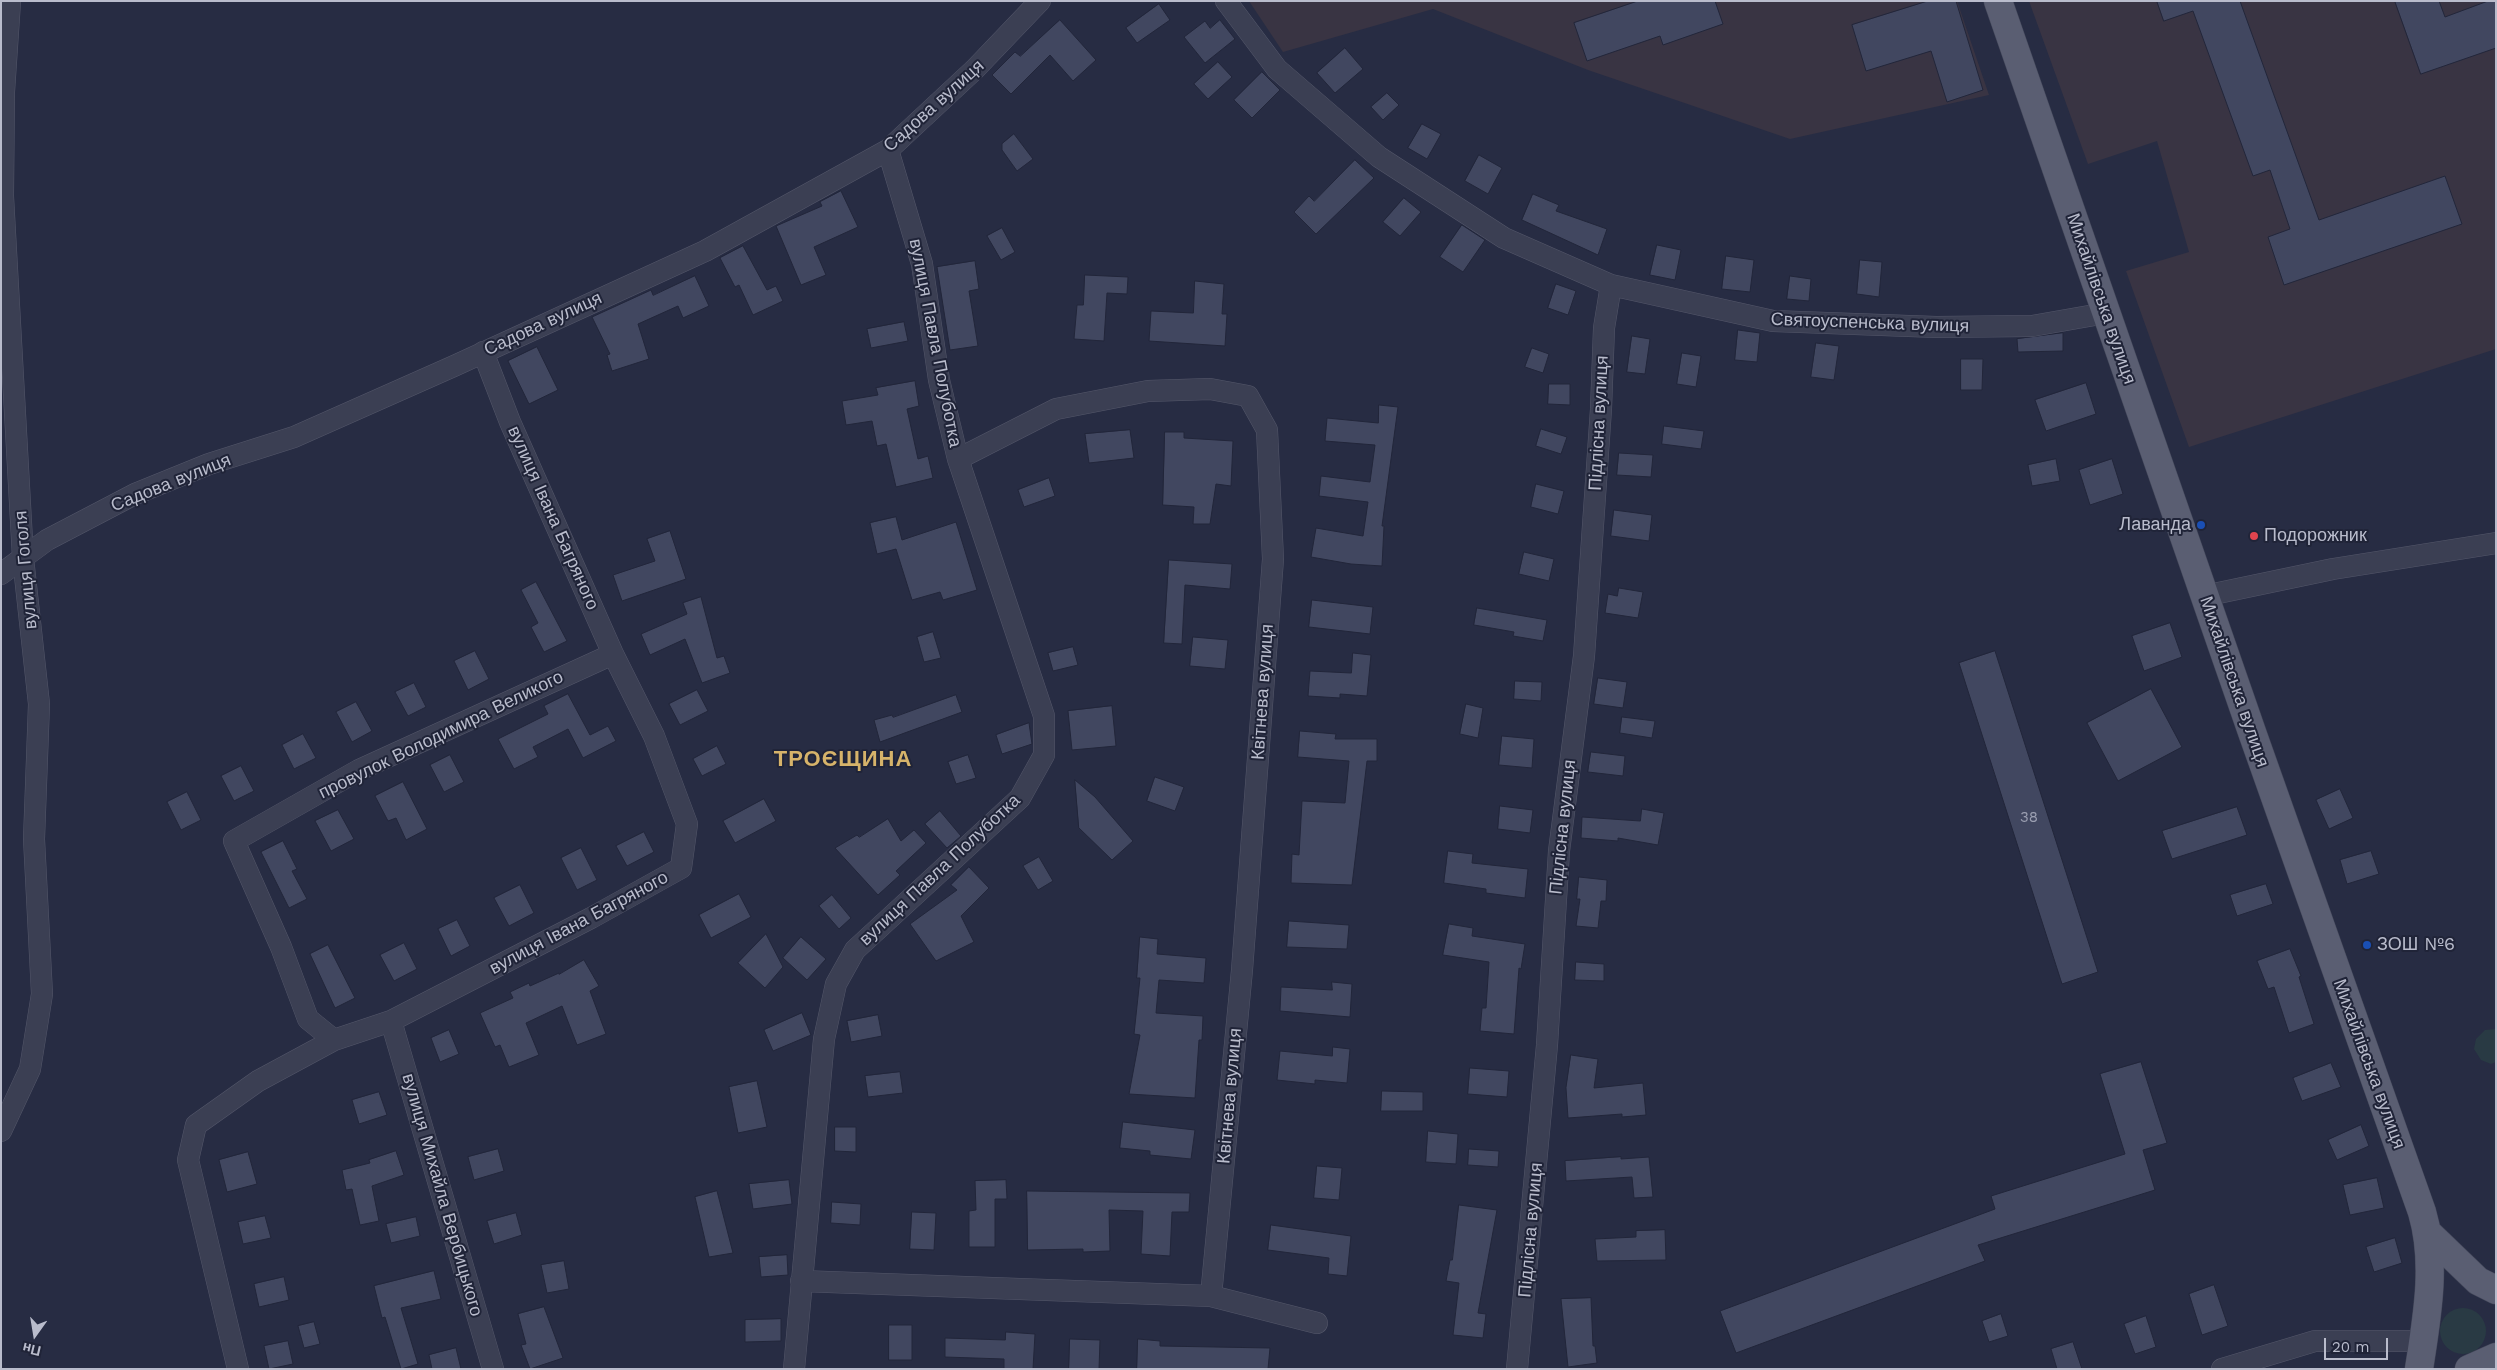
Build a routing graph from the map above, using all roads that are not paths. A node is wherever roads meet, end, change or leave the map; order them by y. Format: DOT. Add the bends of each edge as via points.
graph roads {
  1 [pos="2,1"];
  2 [pos="14,1"];
  3 [pos="1040,1"];
  4 [pos="1226,1"];
  5 [pos="1998,1"];
  6 [pos="10,2"];
  7 [pos="888,150"];
  8 [pos="1611,285"];
  9 [pos="2106,313"];
  10 [pos="483,352"];
  11 [pos="958,459"];
  12 [pos="2496,544"];
  13 [pos="24,558"];
  14 [pos="1,574"];
  15 [pos="2204,596"];
  16 [pos="613,654"];
  17 [pos="391,1021"];
  18 [pos="334,1040"];
  19 [pos="1,1132"];
  20 [pos="2427,1232"];
  21 [pos="801,1281"];
  22 [pos="2496,1290"];
  23 [pos="1211,1296"];
  24 [pos="1317,1323"];
  25 [pos="2423,1340"];
  26 [pos="2496,1357"];
  27 [pos="238,1369"];
  28 [pos="493,1369"];
  29 [pos="794,1369"];
  30 [pos="1517,1369"];
  31 [pos="2222,1369"];
  32 [pos="2419,1369"];
  33 [pos="2468,1369"];
  1 -- 6 [label="street"];
  2 -- 6 [label="street"];
  3 -- 7 [label="street, Садова вулиця" via="976,69"];
  4 -- 8 [label="street, Святоуспенська вулиця" via="1278,69 1380,157 1504,238"];
  5 -- 9 [label="main road, Михайлівська вулиця"];
  6 -- 13 [label="street, вулиця Гоголя" via="4,92 3,196"];
  7 -- 10 [label="street, Садова вулиця" via="705,251"];
  7 -- 11 [label="street, вулиця Павла Полуботка" via="922,264 939,380"];
  8 -- 9 [label="street, Святоуспенська вулиця" via="1773,321 1936,328 2022,326"];
  8 -- 30 [label="street, Підлісна вулиця" via="1604,328 1584,656 1559,851 1546,1055"];
  9 -- 15 [label="main road, Михайлівська вулиця"];
  10 -- 13 [label="street, Садова вулиця" via="294,437 209,464 135,494 47,540"];
  10 -- 16 [label="street, вулиця Івана Багряного" via="510,422"];
  11 -- 21 [label="street, вулиця Павла Полуботка" via="1044,716 1044,755 1020,798 855,950 836,984 824,1039"];
  11 -- 23 [label="street, Квітнева вулиця" via="1056,409 1148,391 1210,389 1248,396 1267,430 1273,560 1242,970"];
  12 -- 15 [label="street" via="2333,569"];
  13 -- 14 [label="street, Садова вулиця"];
  13 -- 19 [label="street, вулиця Гоголя" via="39,704 34,839 42,994 30,1069"];
  15 -- 20 [label="main road, Михайлівська вулиця"];
  16 -- 17 [label="street, вулиця Івана Багряного" via="654,736 687,824 681,868"];
  16 -- 18 [label="street, провулок Володимира Великого" via="360,770 234,841 281,947 308,1019"];
  17 -- 18 [label="street, вулиця Івана Багряного"];
  17 -- 28 [label="street, вулиця Михайла Вербицького"];
  18 -- 27 [label="street, вулиця Івана Багряного" via="258,1081 196,1125 188,1160"];
  20 -- 22 [label="main road" via="2478,1281"];
  20 -- 25 [label="main road, Михайлівська вулиця" via="2430,1298"];
  21 -- 23 [label="street"];
  21 -- 29 [label="street, вулиця Павла Полуботка"];
  23 -- 24 [label="street"];
  25 -- 31 [label="street" via="2315,1341"];
  25 -- 32 [label="main road, Михайлівська вулиця"];
  26 -- 33 [label="main road"];
}
